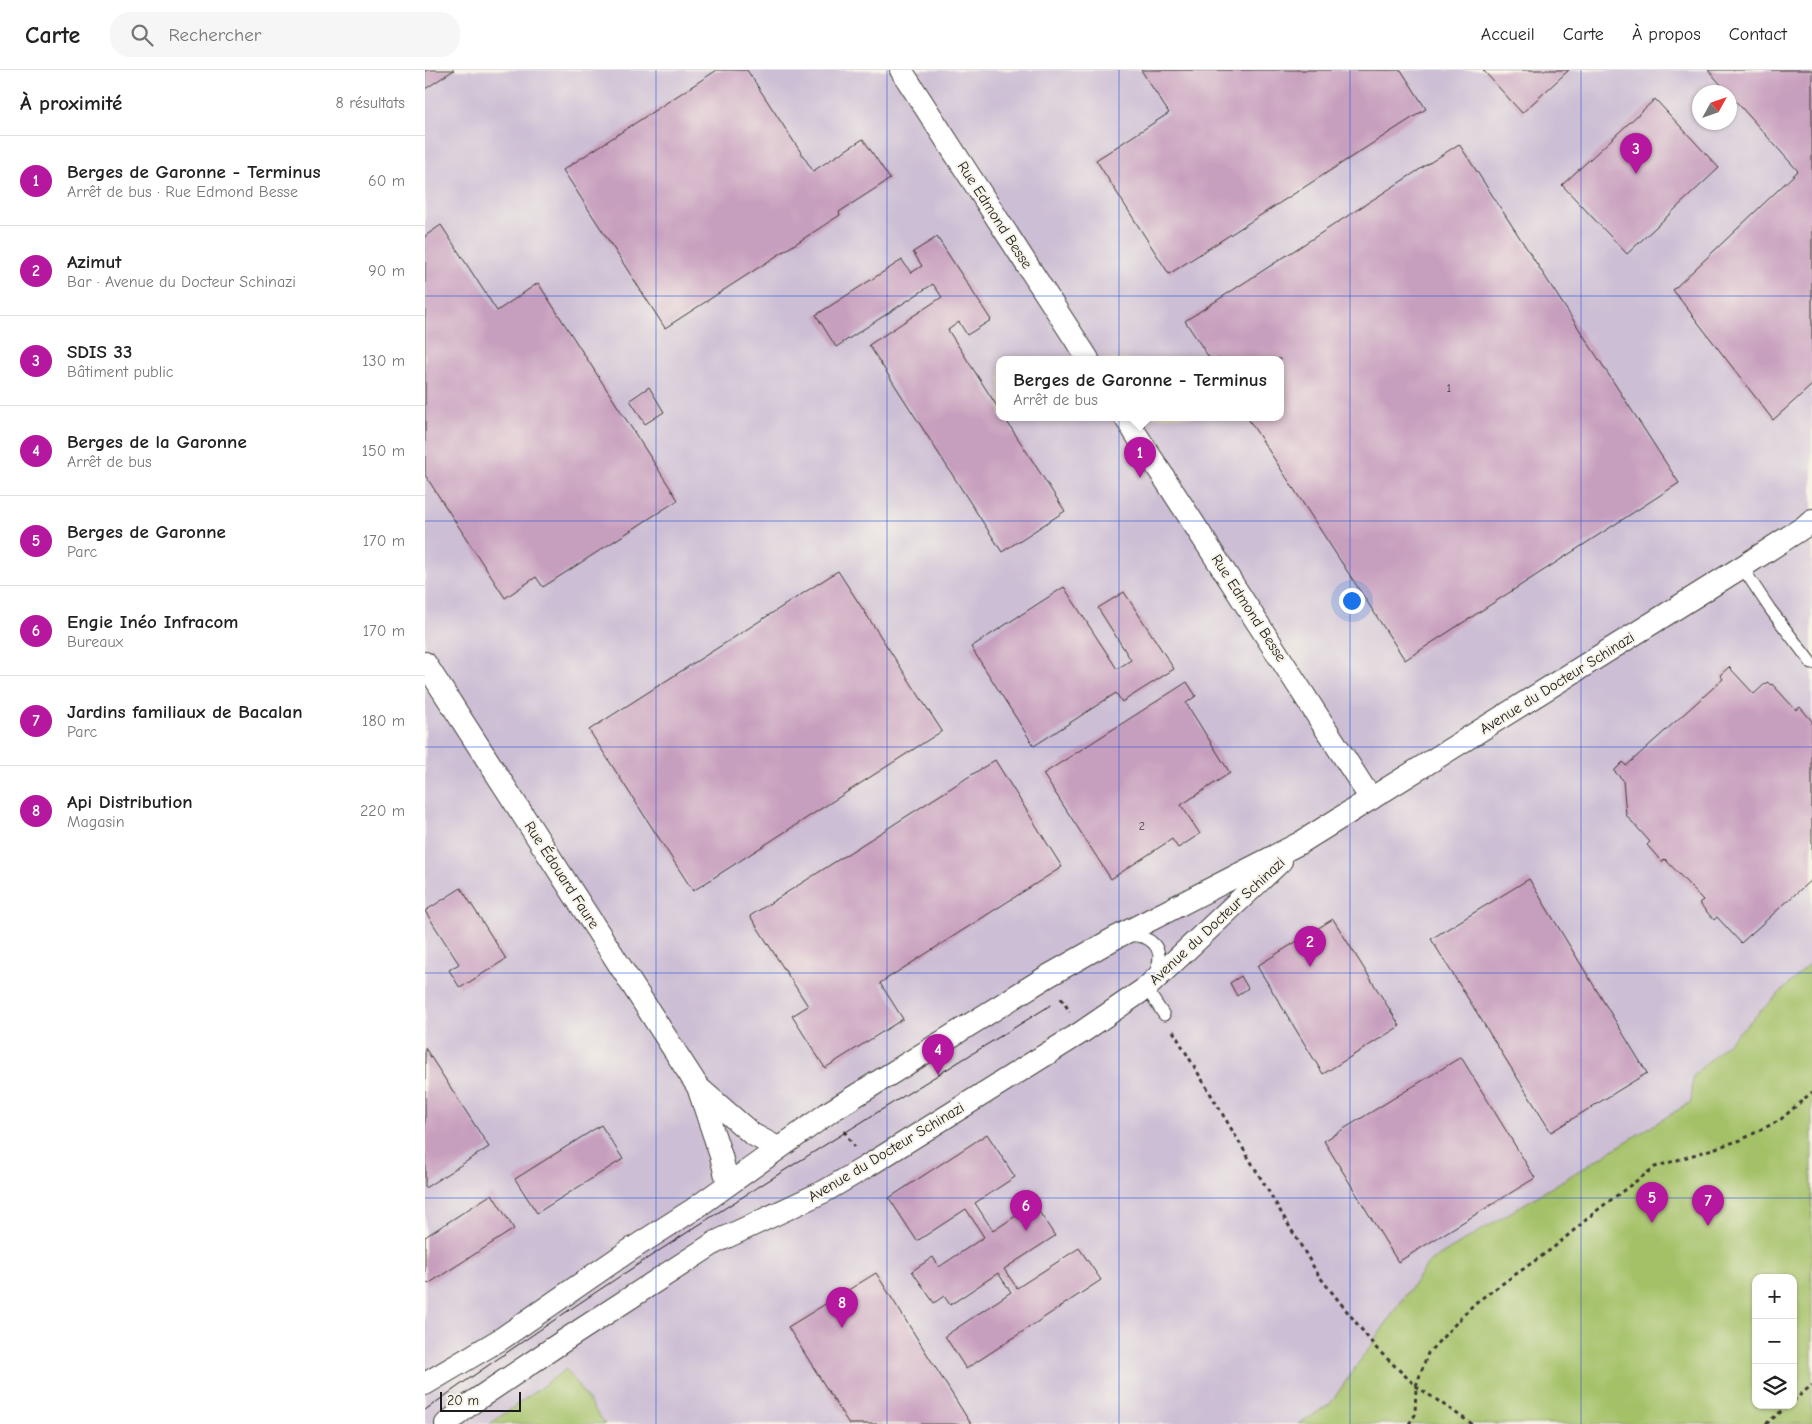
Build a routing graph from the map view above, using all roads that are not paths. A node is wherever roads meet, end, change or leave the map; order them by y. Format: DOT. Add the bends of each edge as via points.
graph roads {
  1 [pos="901,70"];
  2 [pos="1086,356"];
  3 [pos="1128,421"];
  4 [pos="1812,520"];
  5 [pos="1742,567"];
  6 [pos="425,663"];
  7 [pos="1812,664"];
  8 [pos="1371,800"];
  9 [pos="1300,843"];
  10 [pos="1115,938"];
  11 [pos="1146,988"];
  12 [pos="1164,1015"];
  13 [pos="698,1087"];
  14 [pos="779,1148"];
  15 [pos="728,1184"];
  16 [pos="425,1384"];
  17 [pos="446,1424"];
  1 -- 2 [label="street, Rue Edmond Besse"];
  3 -- 8 [label="street, Rue Edmond Besse"];
  4 -- 5 [label="street, Avenue du Docteur Schinazi"];
  5 -- 7 [label="lane"];
  5 -- 8 [label="street, Avenue du Docteur Schinazi"];
  6 -- 13 [label="street, Rue Édouard Faure"];
  8 -- 9 [label="street, Avenue du Docteur Schinazi"];
  9 -- 10 [label="street, Avenue du Docteur Schinazi"];
  9 -- 11 [label="street, Avenue du Docteur Schinazi"];
  10 -- 11 [label="lane" via="1139,935 1150,939 1156,947 1159,957 1157,970"];
  10 -- 14 [label="street, Avenue du Docteur Schinazi" via="831,1111"];
  11 -- 12 [label="lane"];
  11 -- 17 [label="street, Avenue du Docteur Schinazi" via="1082,1032 858,1172 716,1242 562,1342"];
  13 -- 14 [label="street, Rue Édouard Faure" via="752,1134"];
  13 -- 15 [label="street, Rue Édouard Faure"];
  14 -- 15 [label="street, Avenue du Docteur Schinazi"];
  15 -- 16 [label="street, Avenue du Docteur Schinazi" via="501,1339"];
}
